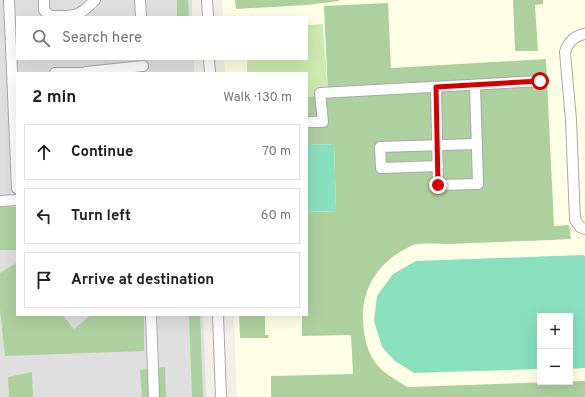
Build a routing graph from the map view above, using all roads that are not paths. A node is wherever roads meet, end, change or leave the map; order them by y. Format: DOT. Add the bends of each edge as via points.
graph roads {
  1 [pos="9,0"];
  2 [pos="44,0"];
  3 [pos="95,0"];
  4 [pos="140,0"];
  5 [pos="207,0"];
  6 [pos="141,16"];
  7 [pos="208,16"];
  8 [pos="585,34"];
  9 [pos="209,60"];
  10 [pos="143,66"];
  11 [pos="94,72"];
  12 [pos="210,72"];
  13 [pos="14,74"];
  14 [pos="540,81"];
  15 [pos="475,84"];
  16 [pos="436,87"];
  17 [pos="308,122"];
  18 [pos="477,144"];
  19 [pos="437,145"];
  20 [pos="16,150"];
  21 [pos="438,166"];
  22 [pos="16,200"];
  23 [pos="0,201"];
  24 [pos="585,228"];
  25 [pos="152,316"];
  26 [pos="218,316"];
  27 [pos="154,397"];
  28 [pos="221,397"];
  1 -- 13 [label="street"];
  2 -- 3 [label="street" via="44,10 50,16 76,16"];
  4 -- 6 [label="street"];
  5 -- 7 [label="street"];
  8 -- 24 [label="street" via="568,43 565,52 575,220 580,227"];
  9 -- 12 [label="street"];
  10 -- 11 [label="street"];
  13 -- 20 [label="street"];
  14 -- 15 [label="street"];
  15 -- 16 [label="street"];
  15 -- 18 [label="street"];
  16 -- 17 [label="street" via="320,93 323,122"];
  16 -- 19 [label="street"];
  18 -- 19 [label="street"];
  18 -- 21 [label="street" via="478,184 438,185"];
  19 -- 21 [label="street"];
  19 -- 21 [label="street" via="380,147 380,168"];
  22 -- 23 [label="street"];
  25 -- 27 [label="street"];
  26 -- 28 [label="street"];
}
